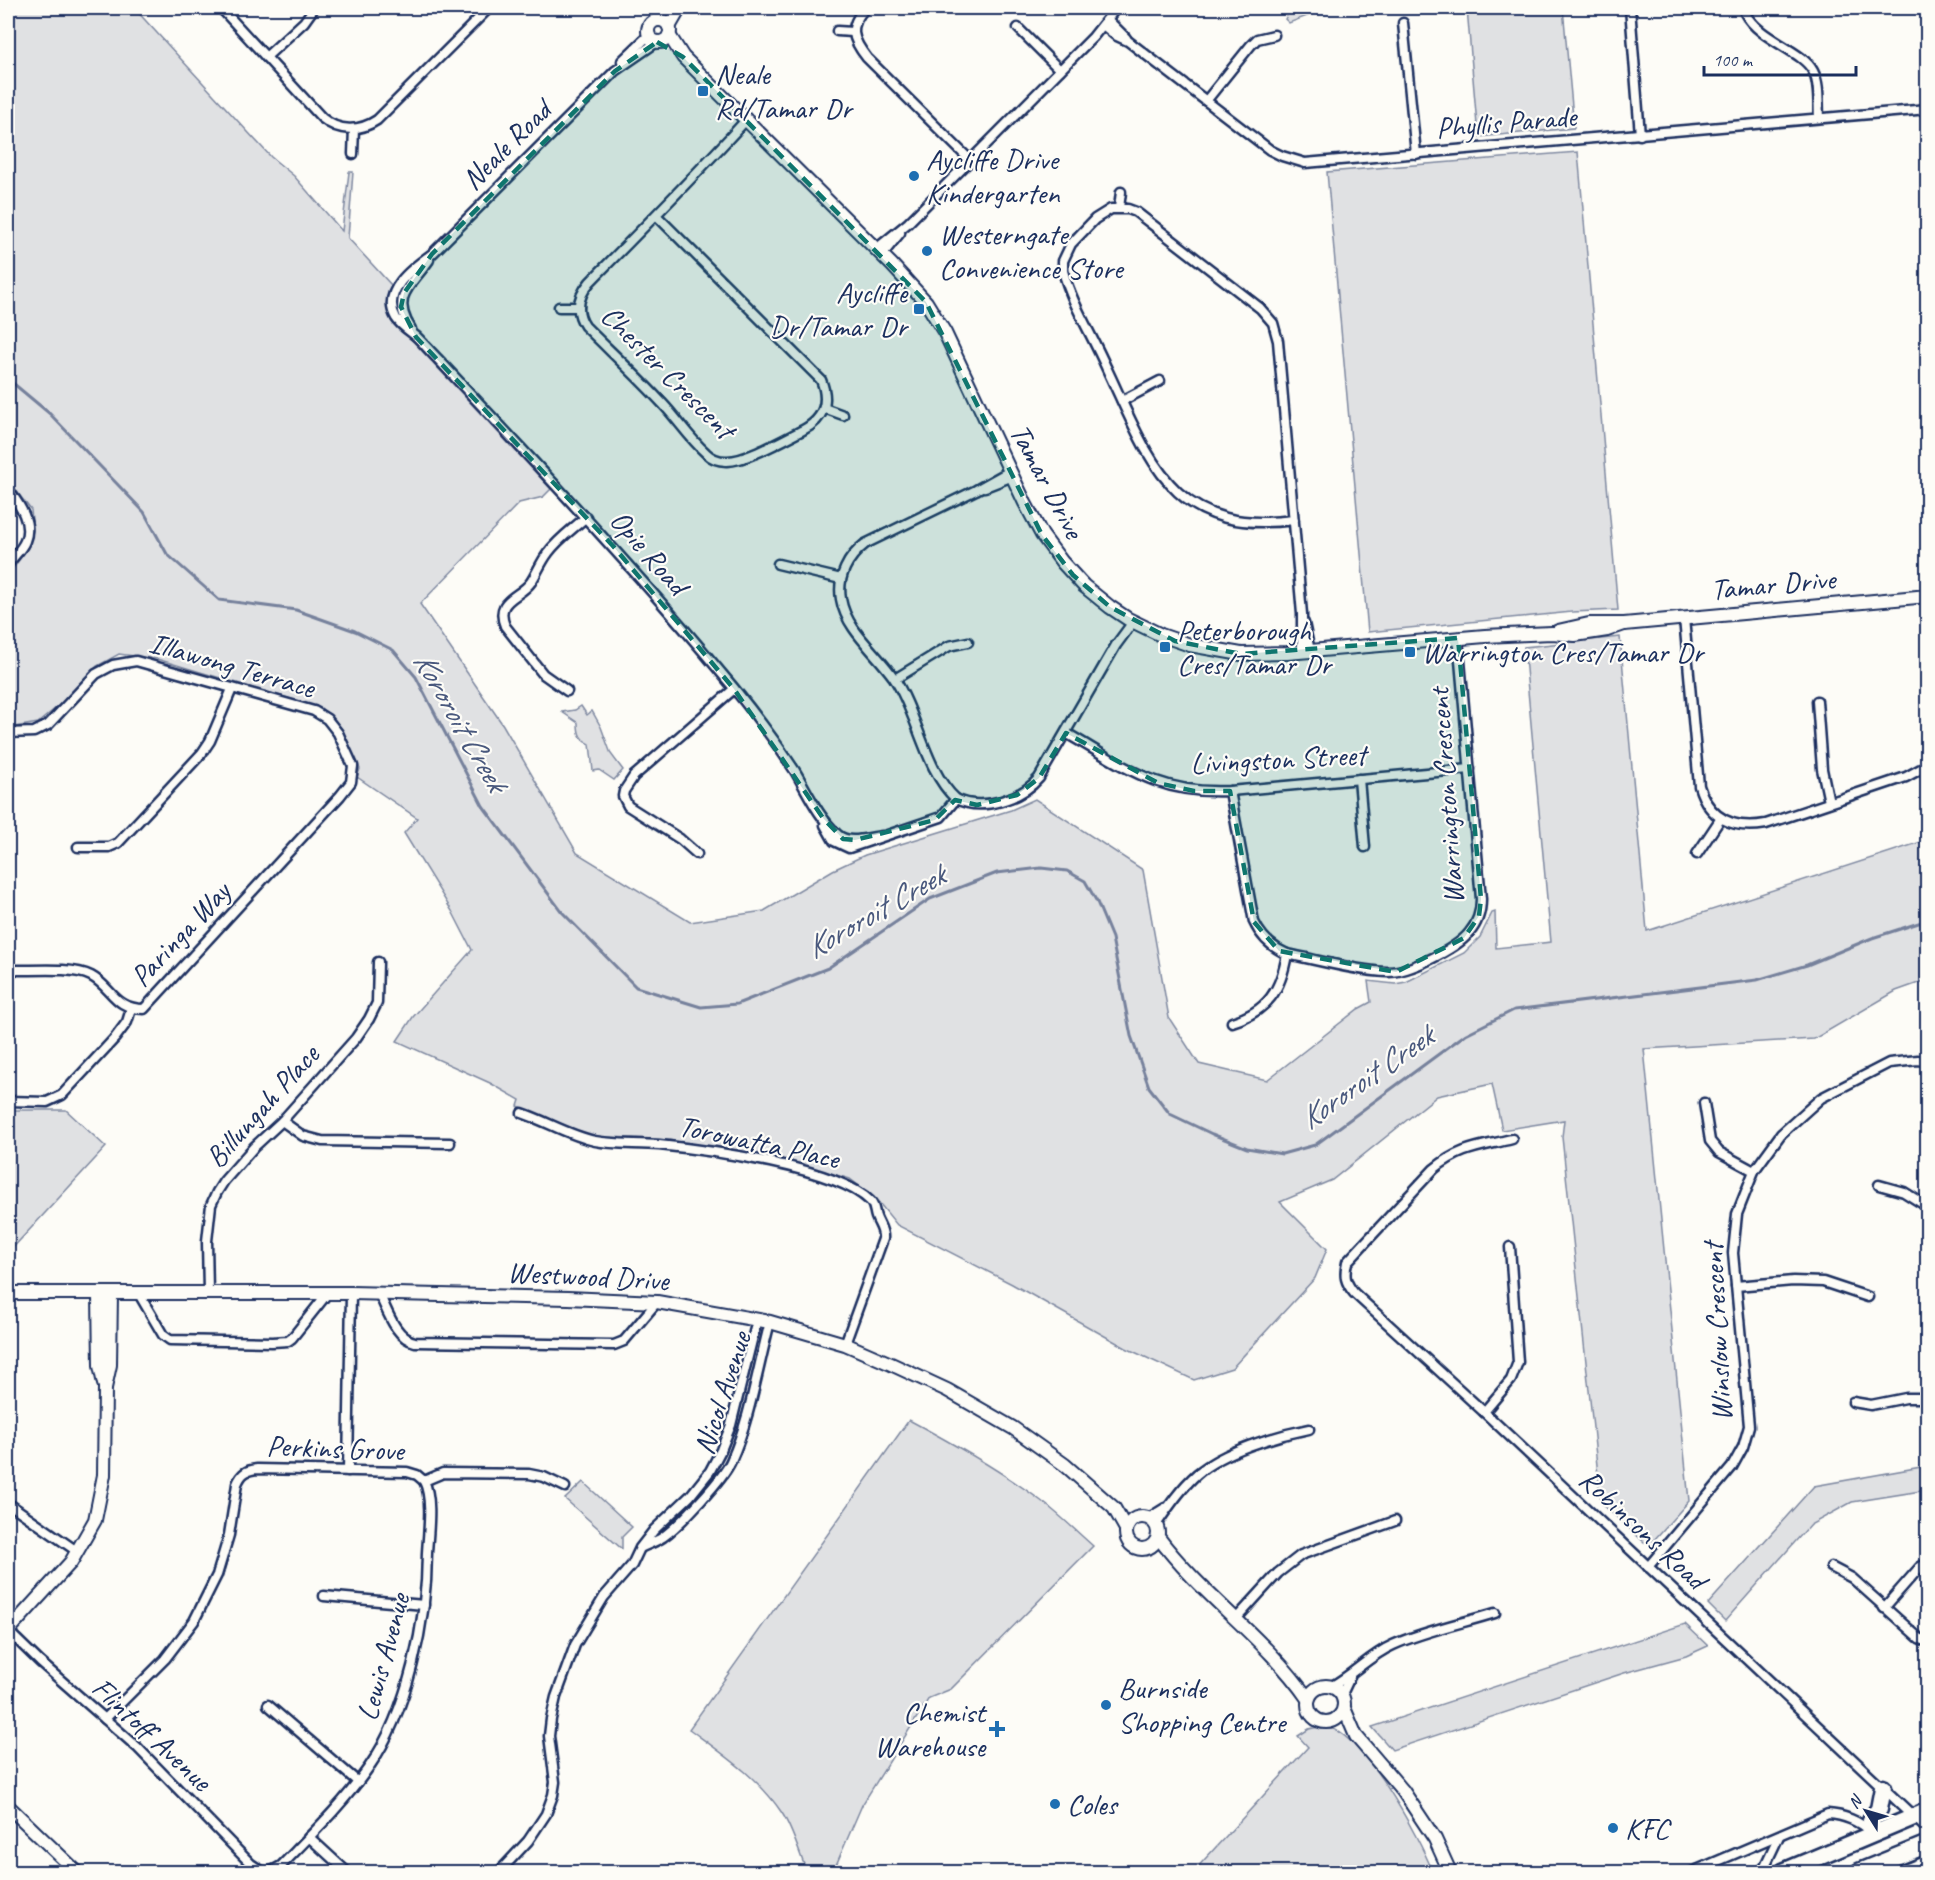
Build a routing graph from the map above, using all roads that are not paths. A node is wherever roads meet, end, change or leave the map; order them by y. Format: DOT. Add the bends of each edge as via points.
graph roads {
  1 [pos="221,8"];
  2 [pos="314,8"];
  3 [pos="489,8"];
  4 [pos="679,8"];
  5 [pos="865,8"];
  6 [pos="1116,8"];
  7 [pos="1630,8"];
  8 [pos="1745,14"];
  9 [pos="1106,23"];
  10 [pos="1403,23"];
  11 [pos="1018,28"];
  12 [pos="837,31"];
  13 [pos="853,32"];
  14 [pos="660,33"];
  15 [pos="1274,35"];
  16 [pos="266,57"];
  17 [pos="1060,70"];
  18 [pos="1206,101"];
  19 [pos="1928,109"];
  20 [pos="1819,118"];
  21 [pos="749,122"];
  22 [pos="354,129"];
  23 [pos="1640,135"];
  24 [pos="353,154"];
  25 [pos="1416,154"];
  26 [pos="970,160"];
  27 [pos="1121,192"];
  28 [pos="1119,208"];
  29 [pos="656,215"];
  30 [pos="879,252"];
  31 [pos="398,297"];
  32 [pos="559,307"];
  33 [pos="579,307"];
  34 [pos="1160,381"];
  35 [pos="1122,401"];
  36 [pos="824,408"];
  37 [pos="843,415"];
  38 [pos="1011,473"];
  39 [pos="8,489"];
  40 [pos="586,517"];
  41 [pos="1294,520"];
  42 [pos="8,564"];
  43 [pos="778,564"];
  44 [pos="842,579"];
  45 [pos="1928,596"];
  46 [pos="1684,618"];
  47 [pos="1131,620"];
  48 [pos="1458,638"];
  49 [pos="968,642"];
  50 [pos="1306,652"];
  51 [pos="895,679"];
  52 [pos="232,689"];
  53 [pos="734,689"];
  54 [pos="567,691"];
  55 [pos="1816,701"];
  56 [pos="8,733"];
  57 [pos="1066,733"];
  58 [pos="1928,765"];
  59 [pos="1470,769"];
  60 [pos="1359,779"];
  61 [pos="351,782"];
  62 [pos="1230,791"];
  63 [pos="956,799"];
  64 [pos="1829,802"];
  65 [pos="1721,818"];
  66 [pos="78,847"];
  67 [pos="1365,847"];
  68 [pos="697,854"];
  69 [pos="1697,854"];
  70 [pos="1287,954"];
  71 [pos="378,962"];
  72 [pos="8,970"];
  73 [pos="131,1009"];
  74 [pos="1232,1022"];
  75 [pos="1928,1062"];
  76 [pos="8,1101"];
  77 [pos="1704,1103"];
  78 [pos="522,1113"];
  79 [pos="282,1121"];
  80 [pos="1512,1139"];
  81 [pos="450,1143"];
  82 [pos="1754,1171"];
  83 [pos="1879,1185"];
  84 [pos="1928,1207"];
  85 [pos="1509,1247"];
  86 [pos="1736,1286"];
  87 [pos="208,1292"];
  88 [pos="8,1293"];
  89 [pos="351,1293"];
  90 [pos="105,1294"];
  91 [pos="139,1294"];
  92 [pos="327,1294"];
  93 [pos="379,1294"];
  94 [pos="1868,1297"];
  95 [pos="657,1302"];
  96 [pos="763,1321"];
  97 [pos="845,1344"];
  98 [pos="1928,1398"];
  99 [pos="1853,1402"];
  100 [pos="1484,1412"];
  101 [pos="1309,1429"];
  102 [pos="348,1471"];
  103 [pos="424,1481"];
  104 [pos="565,1487"];
  105 [pos="8,1503"];
  106 [pos="1114,1508"];
  107 [pos="1395,1521"];
  108 [pos="1150,1524"];
  109 [pos="1126,1529"];
  110 [pos="1149,1547"];
  111 [pos="640,1548"];
  112 [pos="78,1552"];
  113 [pos="1176,1561"];
  114 [pos="1928,1563"];
  115 [pos="1648,1567"];
  116 [pos="1831,1567"];
  117 [pos="324,1596"];
  118 [pos="424,1605"];
  119 [pos="1884,1608"];
  120 [pos="1495,1613"];
  121 [pos="1236,1619"];
  122 [pos="8,1631"];
  123 [pos="1928,1642"];
  124 [pos="1291,1675"];
  125 [pos="1318,1686"];
  126 [pos="1337,1690"];
  127 [pos="1308,1699"];
  128 [pos="268,1705"];
  129 [pos="1344,1708"];
  130 [pos="105,1719"];
  131 [pos="1327,1722"];
  132 [pos="1356,1736"];
  133 [pos="358,1782"];
  134 [pos="1883,1788"];
  135 [pos="8,1806"];
  136 [pos="1921,1814"];
  137 [pos="1928,1830"];
  138 [pos="1872,1833"];
  139 [pos="1779,1836"];
  140 [pos="309,1837"];
  141 [pos="1923,1849"];
  142 [pos="77,1872"];
  143 [pos="263,1872"];
  144 [pos="270,1872"];
  145 [pos="347,1872"];
  146 [pos="499,1872"];
  147 [pos="1450,1872"];
  148 [pos="1694,1872"];
  149 [pos="1762,1872"];
  150 [pos="1783,1872"];
  151 [pos="1859,1872"];
  1 -- 16 [label="street"];
  2 -- 16 [label="street"];
  3 -- 22 [label="street" via="377,120"];
  4 -- 14 [label="street, Neale Road"];
  5 -- 13 [label="street"];
  6 -- 9 [label="street"];
  7 -- 23 [label="street"];
  8 -- 20 [label="street" via="1755,28 1812,69"];
  9 -- 17 [label="street"];
  9 -- 18 [label="street, Phyllis Parade" via="1115,35"];
  10 -- 25 [label="street"];
  11 -- 17 [label="street"];
  12 -- 13 [label="street"];
  13 -- 26 [label="street" via="867,58"];
  14 -- 21 [label="street, Tamar Drive"];
  14 -- 31 [label="street, Neale Road" via="631,50 615,71 432,254"];
  15 -- 18 [label="street" via="1257,39"];
  16 -- 22 [label="street" via="322,118 335,126"];
  17 -- 26 [label="street"];
  18 -- 25 [label="street, Phyllis Parade" via="1269,150 1295,161 1317,163"];
  19 -- 20 [label="street, Phyllis Parade"];
  20 -- 23 [label="street, Phyllis Parade"];
  21 -- 29 [label="street, Chester Crescent"];
  21 -- 30 [label="street, Tamar Drive"];
  22 -- 24 [label="street"];
  23 -- 25 [label="street, Phyllis Parade"];
  26 -- 30 [label="street"];
  27 -- 28 [label="street"];
  28 -- 35 [label="street" via="1095,219 1071,244 1062,271"];
  28 -- 41 [label="street" via="1144,217 1260,308 1273,323 1278,341"];
  29 -- 33 [label="street, Chester Crescent" via="590,282 581,294"];
  29 -- 36 [label="street" via="815,373 824,389"];
  30 -- 38 [label="street, Tamar Drive" via="914,287 936,317"];
  31 -- 40 [label="street, Opie Road" via="416,337"];
  32 -- 33 [label="street, Chester Crescent"];
  33 -- 36 [label="street, Chester Crescent" via="585,326 712,457 727,461 743,458 806,428"];
  34 -- 35 [label="street"];
  35 -- 41 [label="street" via="1158,471 1195,506 1234,521"];
  36 -- 37 [label="street"];
  38 -- 44 [label="street" via="865,544 850,558"];
  38 -- 47 [label="street, Tamar Drive" via="1042,535 1062,562 1098,597"];
  39 -- 42 [label="street" via="26,518 27,531 25,542"];
  40 -- 53 [label="street, Opie Road"];
  40 -- 54 [label="street" via="554,545 531,582 510,598 502,619 543,674"];
  41 -- 50 [label="street"];
  43 -- 44 [label="street"];
  44 -- 51 [label="street" via="841,599 848,619"];
  45 -- 46 [label="street, Tamar Drive"];
  46 -- 48 [label="street, Tamar Drive" via="1588,624 1552,633"];
  46 -- 65 [label="street" via="1699,786 1707,804"];
  47 -- 50 [label="street, Tamar Drive" via="1176,641 1223,652"];
  47 -- 57 [label="street"];
  48 -- 50 [label="street, Tamar Drive"];
  48 -- 59 [label="street, Warrington Crescent"];
  49 -- 51 [label="street" via="949,646"];
  51 -- 63 [label="street" via="939,779"];
  52 -- 56 [label="street, Illawong Terrace" via="136,661 113,665 96,674 48,725 34,732"];
  52 -- 61 [label="street, Illawong Terrace" via="314,711 327,719 353,766"];
  52 -- 66 [label="street" via="202,753 118,843 109,847"];
  53 -- 63 [label="street, Opie Road" via="779,748 840,842 882,836 941,817"];
  53 -- 68 [label="street" via="634,776 624,791 625,801 634,812 680,839"];
  55 -- 64 [label="street"];
  57 -- 62 [label="street, Livingston Street" via="1158,783 1194,791"];
  57 -- 63 [label="street" via="1039,778 1025,791 986,804"];
  58 -- 64 [label="street" via="1913,774"];
  59 -- 60 [label="street, Livingston Street"];
  59 -- 70 [label="street, Warrington Crescent" via="1481,908 1464,938 1412,968 1396,972"];
  60 -- 62 [label="street, Livingston Street"];
  60 -- 67 [label="street"];
  61 -- 73 [label="street, Paringa Way" via="144,1009"];
  62 -- 70 [label="street, Warrington Crescent" via="1254,922 1269,944"];
  64 -- 65 [label="street" via="1755,826 1736,825"];
  65 -- 69 [label="street"];
  70 -- 74 [label="street" via="1275,993 1254,1012"];
  71 -- 79 [label="street, Billungah Place" via="377,1003 369,1019 357,1038"];
  72 -- 73 [label="street, Paringa Way" via="92,976"];
  73 -- 76 [label="street" via="115,1038 62,1095 47,1102"];
  75 -- 82 [label="street, Winslow Crescent" via="1890,1063 1821,1098 1781,1134"];
  77 -- 82 [label="street" via="1710,1141 1719,1152"];
  78 -- 97 [label="street, Torowatta Place" via="597,1142 658,1145 773,1163 845,1184 862,1195 874,1208 884,1233"];
  79 -- 81 [label="street" via="303,1136 322,1141"];
  79 -- 87 [label="street, Billungah Place" via="224,1181 211,1205"];
  80 -- 100 [label="street, Robinsons Road" via="1450,1156 1347,1262 1345,1274 1354,1293"];
  82 -- 86 [label="street, Winslow Crescent" via="1737,1215 1732,1253"];
  83 -- 84 [label="street" via="1904,1192"];
  85 -- 100 [label="street" via="1518,1362 1511,1380"];
  86 -- 94 [label="street" via="1822,1282"];
  86 -- 115 [label="street, Winslow Crescent" via="1749,1425 1743,1447 1732,1467"];
  87 -- 91 [label="street, Westwood Drive"];
  87 -- 92 [label="street, Westwood Drive"];
  88 -- 90 [label="street, Westwood Drive"];
  89 -- 92 [label="street, Westwood Drive"];
  89 -- 93 [label="street, Westwood Drive"];
  89 -- 102 [label="street"];
  90 -- 91 [label="street, Westwood Drive"];
  90 -- 112 [label="street" via="110,1365 105,1388 105,1460 95,1520"];
  91 -- 92 [label="street" via="163,1335 170,1340 272,1342 292,1338"];
  93 -- 95 [label="street, Westwood Drive"];
  93 -- 95 [label="street" via="399,1332 414,1342 616,1345"];
  95 -- 96 [label="street, Westwood Drive"];
  96 -- 97 [label="street, Westwood Drive"];
  96 -- 111 [label="street, Nicol Avenue" via="722,1450 690,1496"];
  96 -- 111 [label="street, Nicol Avenue" via="743,1428 730,1463 663,1537"];
  97 -- 106 [label="street, Westwood Drive" via="947,1390 1013,1428 1065,1465"];
  98 -- 99 [label="street" via="1871,1405"];
  100 -- 115 [label="street, Robinsons Road"];
  101 -- 108 [label="street" via="1222,1458 1198,1474"];
  102 -- 103 [label="street, Perkins Grove" via="407,1472"];
  102 -- 130 [label="street, Perkins Grove" via="257,1469 242,1474 217,1575 194,1621 165,1659"];
  103 -- 104 [label="street, Perkins Grove" via="443,1473 529,1474"];
  103 -- 118 [label="street, Lewis Avenue" via="428,1496"];
  105 -- 112 [label="street"];
  106 -- 108 [label="street, Westwood Drive"];
  106 -- 109 [label="street, Westwood Drive"];
  107 -- 121 [label="street" via="1301,1556 1278,1573"];
  108 -- 109 [label="street" via="1128,1524"];
  108 -- 110 [label="street"];
  108 -- 113 [label="street"];
  109 -- 110 [label="street, Westwood Drive" via="1131,1545"];
  110 -- 113 [label="street"];
  111 -- 146 [label="street, Nicol Avenue" via="575,1645 551,1719 553,1795 528,1841"];
  112 -- 122 [label="street"];
  113 -- 121 [label="street"];
  114 -- 119 [label="street"];
  115 -- 134 [label="street, Robinsons Road"];
  116 -- 119 [label="street" via="1852,1578"];
  117 -- 118 [label="street"];
  118 -- 133 [label="street, Lewis Avenue" via="400,1708 386,1741"];
  119 -- 123 [label="street"];
  120 -- 126 [label="street" via="1394,1644 1368,1658"];
  121 -- 124 [label="street"];
  122 -- 130 [label="street, Flintoff Avenue"];
  124 -- 125 [label="street"];
  124 -- 127 [label="street"];
  125 -- 126 [label="street"];
  125 -- 127 [label="street"];
  126 -- 129 [label="street"];
  127 -- 131 [label="street" via="1310,1714"];
  128 -- 133 [label="street"];
  129 -- 131 [label="street" via="1337,1719"];
  129 -- 132 [label="street"];
  130 -- 143 [label="street, Flintoff Avenue" via="147,1756 250,1864"];
  131 -- 132 [label="street"];
  132 -- 147 [label="street" via="1403,1791 1435,1839"];
  133 -- 140 [label="street, Lewis Avenue"];
  134 -- 136 [label="street, Robinsons Road"];
  134 -- 138 [label="highway" via="1879,1809 1871,1820"];
  135 -- 142 [label="street"];
  136 -- 137 [label="street, Robinsons Road"];
  136 -- 138 [label="highway"];
  138 -- 139 [label="street" via="1863,1824 1831,1814"];
  138 -- 150 [label="highway"];
  139 -- 148 [label="street"];
  139 -- 149 [label="street"];
  140 -- 144 [label="street, Lewis Avenue"];
  140 -- 145 [label="street"];
  141 -- 151 [label="highway"];
}
